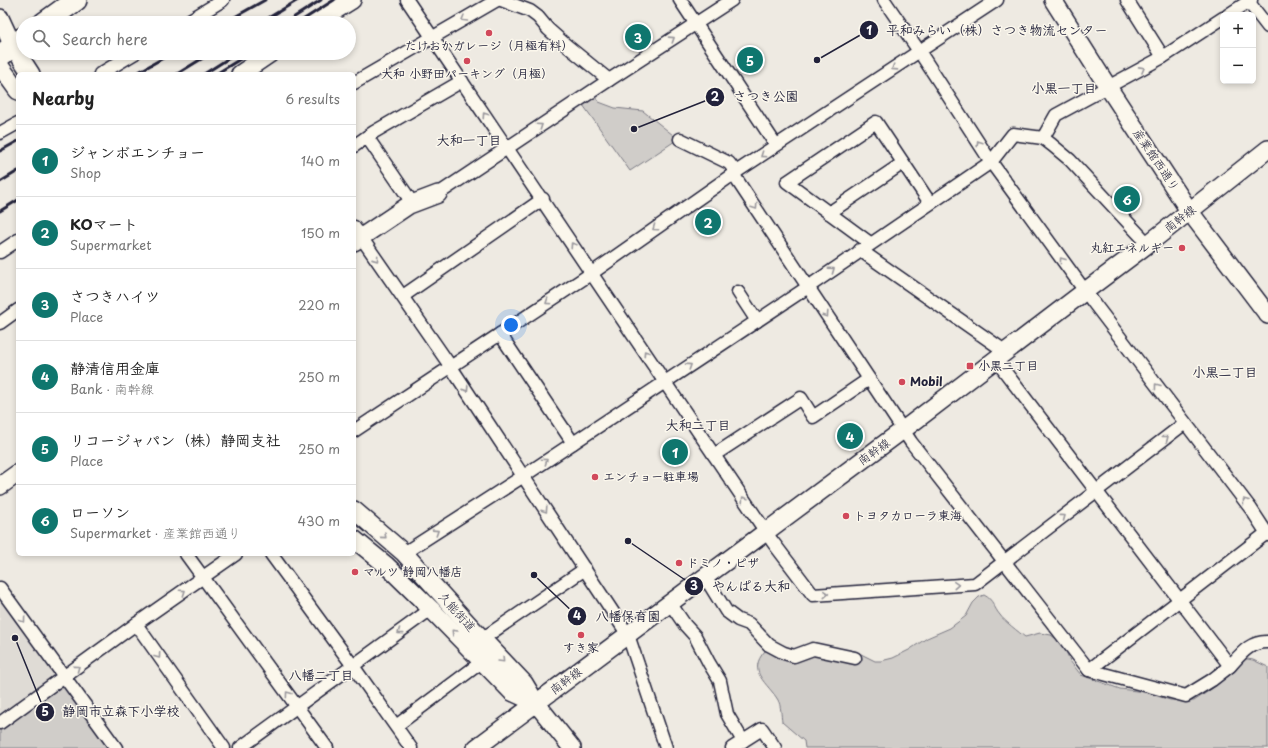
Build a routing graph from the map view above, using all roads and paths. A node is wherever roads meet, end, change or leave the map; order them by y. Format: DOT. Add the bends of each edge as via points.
graph roads {
  1 [pos="76,0"];
  2 [pos="223,0"];
  3 [pos="352,0"];
  4 [pos="407,0"];
  5 [pos="497,0"];
  6 [pos="501,0"];
  7 [pos="680,0"];
  8 [pos="732,0"];
  9 [pos="884,0"];
  10 [pos="997,0"];
  11 [pos="1053,0"];
  12 [pos="1127,0"];
  13 [pos="1249,1"];
  14 [pos="1232,12"];
  15 [pos="54,16"];
  16 [pos="197,16"];
  17 [pos="326,16"];
  18 [pos="0,18"];
  19 [pos="1220,20"];
  20 [pos="696,24"];
  21 [pos="1268,27"];
  22 [pos="433,37"];
  23 [pos="12,46"];
  24 [pos="919,51"];
  25 [pos="1164,57"];
  26 [pos="22,60"];
  27 [pos="123,60"];
  28 [pos="262,60"];
  29 [pos="0,66"];
  30 [pos="30,72"];
  31 [pos="103,72"];
  32 [pos="246,72"];
  33 [pos="609,80"];
  34 [pos="462,81"];
  35 [pos="356,82"];
  36 [pos="16,88"];
  37 [pos="1108,88"];
  38 [pos="16,124"];
  39 [pos="0,133"];
  40 [pos="367,137"];
  41 [pos="1043,138"];
  42 [pos="680,139"];
  43 [pos="356,145"];
  44 [pos="776,145"];
  45 [pos="507,148"];
  46 [pos="1268,149"];
  47 [pos="991,162"];
  48 [pos="903,163"];
  49 [pos="735,173"];
  50 [pos="438,194"];
  51 [pos="543,199"];
  52 [pos="930,203"];
  53 [pos="413,204"];
  54 [pos="1190,212"];
  55 [pos="829,213"];
  56 [pos="356,235"];
  57 [pos="16,241"];
  58 [pos="1148,244"];
  59 [pos="865,247"];
  60 [pos="0,252"];
  61 [pos="592,273"];
  62 [pos="808,287"];
  63 [pos="1086,291"];
  64 [pos="738,292"];
  65 [pos="403,296"];
  66 [pos="16,315"];
  67 [pos="1268,315"];
  68 [pos="757,321"];
  69 [pos="0,323"];
  70 [pos="500,334"];
  71 [pos="1001,356"];
  72 [pos="451,367"];
  73 [pos="869,379"];
  74 [pos="665,382"];
  75 [pos="1185,423"];
  76 [pos="356,430"];
  77 [pos="904,430"];
  78 [pos="573,443"];
  79 [pos="714,455"];
  80 [pos="16,475"];
  81 [pos="522,477"];
  82 [pos="0,486"];
  83 [pos="1096,492"];
  84 [pos="356,512"];
  85 [pos="766,532"];
  86 [pos="1268,533"];
  87 [pos="356,541"];
  88 [pos="404,554"];
  89 [pos="187,556"];
  90 [pos="233,556"];
  91 [pos="272,556"];
  92 [pos="1004,562"];
  93 [pos="585,568"];
  94 [pos="705,577"];
  95 [pos="203,578"];
  96 [pos="0,588"];
  97 [pos="1179,600"];
  98 [pos="670,603"];
  99 [pos="431,609"];
  100 [pos="136,624"];
  101 [pos="628,635"];
  102 [pos="482,640"];
  103 [pos="1268,642"];
  104 [pos="855,658"];
  105 [pos="483,662"];
  106 [pos="353,666"];
  107 [pos="1230,666"];
  108 [pos="1089,670"];
  109 [pos="64,677"];
  110 [pos="536,703"];
  111 [pos="297,707"];
  112 [pos="0,723"];
  113 [pos="396,726"];
  114 [pos="743,741"];
  115 [pos="116,748"];
  116 [pos="224,748"];
  117 [pos="240,748"];
  118 [pos="327,748"];
  119 [pos="411,748"];
  120 [pos="476,748"];
  121 [pos="572,748"];
  122 [pos="666,748"];
  123 [pos="732,748"];
  124 [pos="775,748"];
  1 -- 15 [label="highway"];
  2 -- 16 [label="street"];
  3 -- 17 [label="main road"];
  4 -- 22 [label="street"];
  5 -- 22 [label="street, one-way"];
  6 -- 33 [label="street" via="538,16 548,29"];
  7 -- 20 [label="street"];
  8 -- 20 [label="street"];
  9 -- 24 [label="street"];
  10 -- 24 [label="street"];
  11 -- 37 [label="main road, 産業館西通り"];
  12 -- 25 [label="street"];
  13 -- 14 [label="street"];
  13 -- 21 [label="street"];
  18 -- 23 [label="main road"];
  19 -- 25 [label="street"];
  33 -- 20 [label="street, one-way"];
  20 -- 44 [label="street"];
  22 -- 34 [label="street"];
  22 -- 35 [label="street"];
  24 -- 44 [label="street, one-way"];
  47 -- 24 [label="street, one-way"];
  37 -- 25 [label="street, one-way"];
  26 -- 30 [label="main road"];
  27 -- 31 [label="street"];
  28 -- 32 [label="main road"];
  29 -- 36 [label="main road"];
  45 -- 33 [label="street, one-way"];
  34 -- 40 [label="street"];
  45 -- 34 [label="street, one-way"];
  37 -- 41 [label="street" via="1056,115"];
  37 -- 54 [label="main road, 産業館西通り"];
  38 -- 39 [label="street"];
  40 -- 43 [label="street"];
  40 -- 53 [label="street"];
  41 -- 47 [label="street" via="1013,134"];
  41 -- 58 [label="street" via="1070,160"];
  42 -- 49 [label="street" via="729,163"];
  44 -- 49 [label="street, one-way"];
  45 -- 50 [label="street"];
  45 -- 51 [label="street"];
  46 -- 54 [label="main road, 南幹線"];
  47 -- 52 [label="street"];
  63 -- 47 [label="street, one-way"];
  48 -- 52 [label="street"];
  48 -- 55 [label="street"];
  48 -- 55 [label="street" via="876,122 787,182"];
  49 -- 61 [label="street, one-way"];
  49 -- 62 [label="street, one-way"];
  50 -- 53 [label="main road"];
  61 -- 51 [label="street, one-way"];
  51 -- 65 [label="street"];
  52 -- 59 [label="street"];
  53 -- 56 [label="main road"];
  54 -- 58 [label="main road, 南幹線"];
  54 -- 67 [label="main road, 産業館西通り"];
  55 -- 59 [label="street"];
  56 -- 65 [label="street, one-way"];
  57 -- 60 [label="street"];
  58 -- 63 [label="main road, 南幹線"];
  62 -- 59 [label="street, one-way"];
  59 -- 71 [label="street"];
  61 -- 70 [label="street, one-way"];
  74 -- 61 [label="street, one-way"];
  62 -- 68 [label="street"];
  62 -- 73 [label="street, one-way"];
  63 -- 71 [label="main road, 南幹線"];
  75 -- 63 [label="street, one-way"];
  64 -- 68 [label="street"];
  65 -- 72 [label="street"];
  66 -- 69 [label="street"];
  74 -- 68 [label="street, one-way"];
  70 -- 72 [label="street"];
  70 -- 78 [label="street"];
  71 -- 77 [label="main road, 南幹線"];
  71 -- 83 [label="street"];
  72 -- 76 [label="street"];
  72 -- 81 [label="street, one-way"];
  73 -- 77 [label="street"];
  73 -- 79 [label="street" via="813,416 801,398"];
  74 -- 78 [label="street"];
  74 -- 79 [label="street"];
  83 -- 75 [label="street, one-way"];
  86 -- 75 [label="street, one-way"];
  77 -- 85 [label="main road, 南幹線"];
  77 -- 92 [label="street"];
  81 -- 78 [label="street, one-way"];
  85 -- 79 [label="street, one-way"];
  80 -- 82 [label="main road"];
  88 -- 81 [label="street, one-way"];
  81 -- 93 [label="street, one-way"];
  92 -- 83 [label="street, one-way"];
  83 -- 97 [label="street"];
  84 -- 88 [label="main road, 久能街道, one-way"];
  85 -- 92 [label="street, one-way" via="813,595 975,584"];
  85 -- 94 [label="main road, 南幹線"];
  86 -- 97 [label="street"];
  87 -- 99 [label="main road, 久能街道" via="386,565"];
  88 -- 102 [label="main road, 久能街道"];
  89 -- 95 [label="street"];
  90 -- 95 [label="street"];
  91 -- 106 [label="street"];
  92 -- 108 [label="street"];
  93 -- 101 [label="street"];
  93 -- 102 [label="street"];
  94 -- 98 [label="main road, 南幹線"];
  94 -- 104 [label="street" via="726,611 749,624 774,648 794,656 813,649"];
  100 -- 95 [label="street, one-way"];
  111 -- 95 [label="street, one-way"];
  96 -- 109 [label="street, one-way"];
  97 -- 107 [label="street"];
  97 -- 108 [label="street"];
  98 -- 101 [label="main road, 南幹線"];
  98 -- 114 [label="street" via="695,636 720,681 727,714"];
  105 -- 99 [label="main road, 久能街道, one-way"];
  99 -- 106 [label="street, one-way"];
  109 -- 100 [label="street, one-way"];
  100 -- 116 [label="street, one-way"];
  101 -- 110 [label="main road, 南幹線"];
  101 -- 122 [label="street"];
  102 -- 110 [label="main road, 久能街道, one-way" via="524,683"];
  103 -- 107 [label="street" via="1245,649"];
  105 -- 110 [label="main road, 久能街道" via="512,692"];
  105 -- 113 [label="street"];
  106 -- 111 [label="street"];
  106 -- 113 [label="street"];
  107 -- 108 [label="street" via="1186,696"];
  109 -- 112 [label="street"];
  109 -- 115 [label="street"];
  110 -- 120 [label="main road, 南幹線"];
  110 -- 121 [label="main road, 久能街道"];
  111 -- 117 [label="street"];
  111 -- 118 [label="street"];
  113 -- 119 [label="street"];
  114 -- 123 [label="street"];
  114 -- 124 [label="street" via="762,729"];
}
